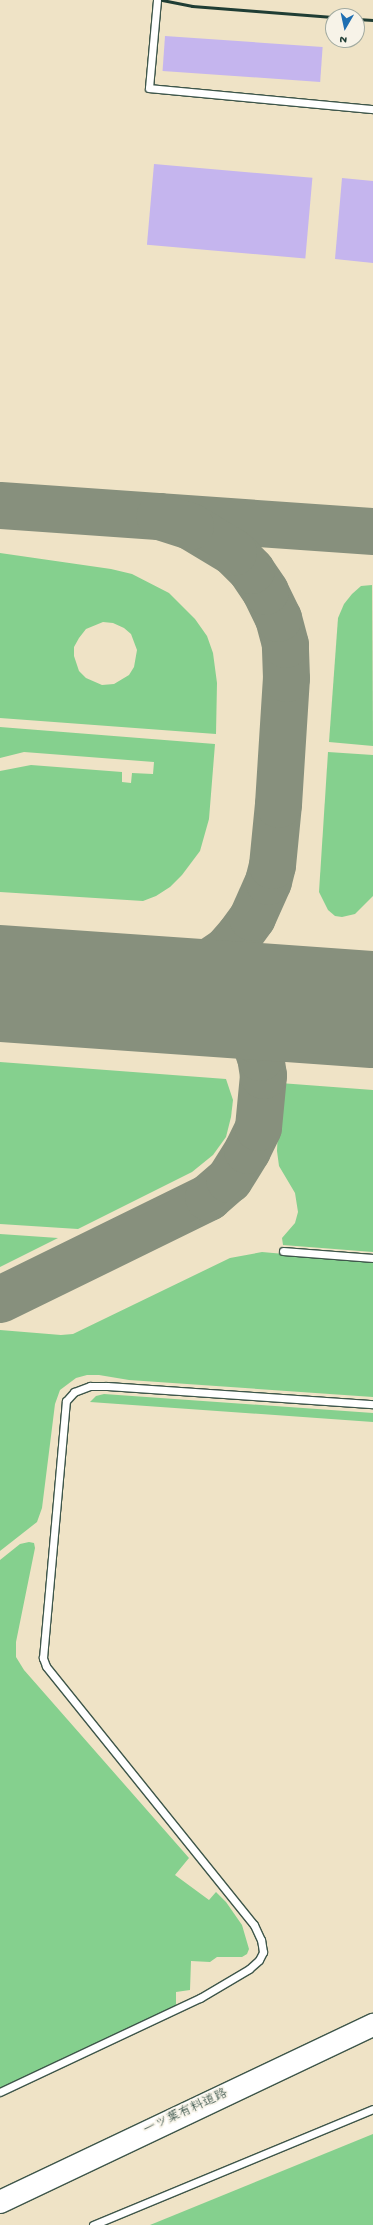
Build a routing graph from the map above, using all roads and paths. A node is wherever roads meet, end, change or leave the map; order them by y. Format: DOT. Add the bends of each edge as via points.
graph roads {
  1 [pos="157,0"];
  2 [pos="373,110"];
  3 [pos="283,1250"];
  4 [pos="373,1258"];
  5 [pos="373,1404"];
  6 [pos="373,2025"];
  7 [pos="0,2092"];
  8 [pos="373,2109"];
  9 [pos="0,2202"];
  10 [pos="93,2225"];
  1 -- 2 [label="lane" via="149,88"];
  3 -- 4 [label="lane"];
  5 -- 7 [label="lane" via="107,1386 90,1386 74,1392 66,1401 43,1658 46,1666 254,1925 263,1952 249,1969 200,1998"];
  6 -- 9 [label="main road, 一ツ葉有料道路"];
  8 -- 10 [label="lane"];
}
